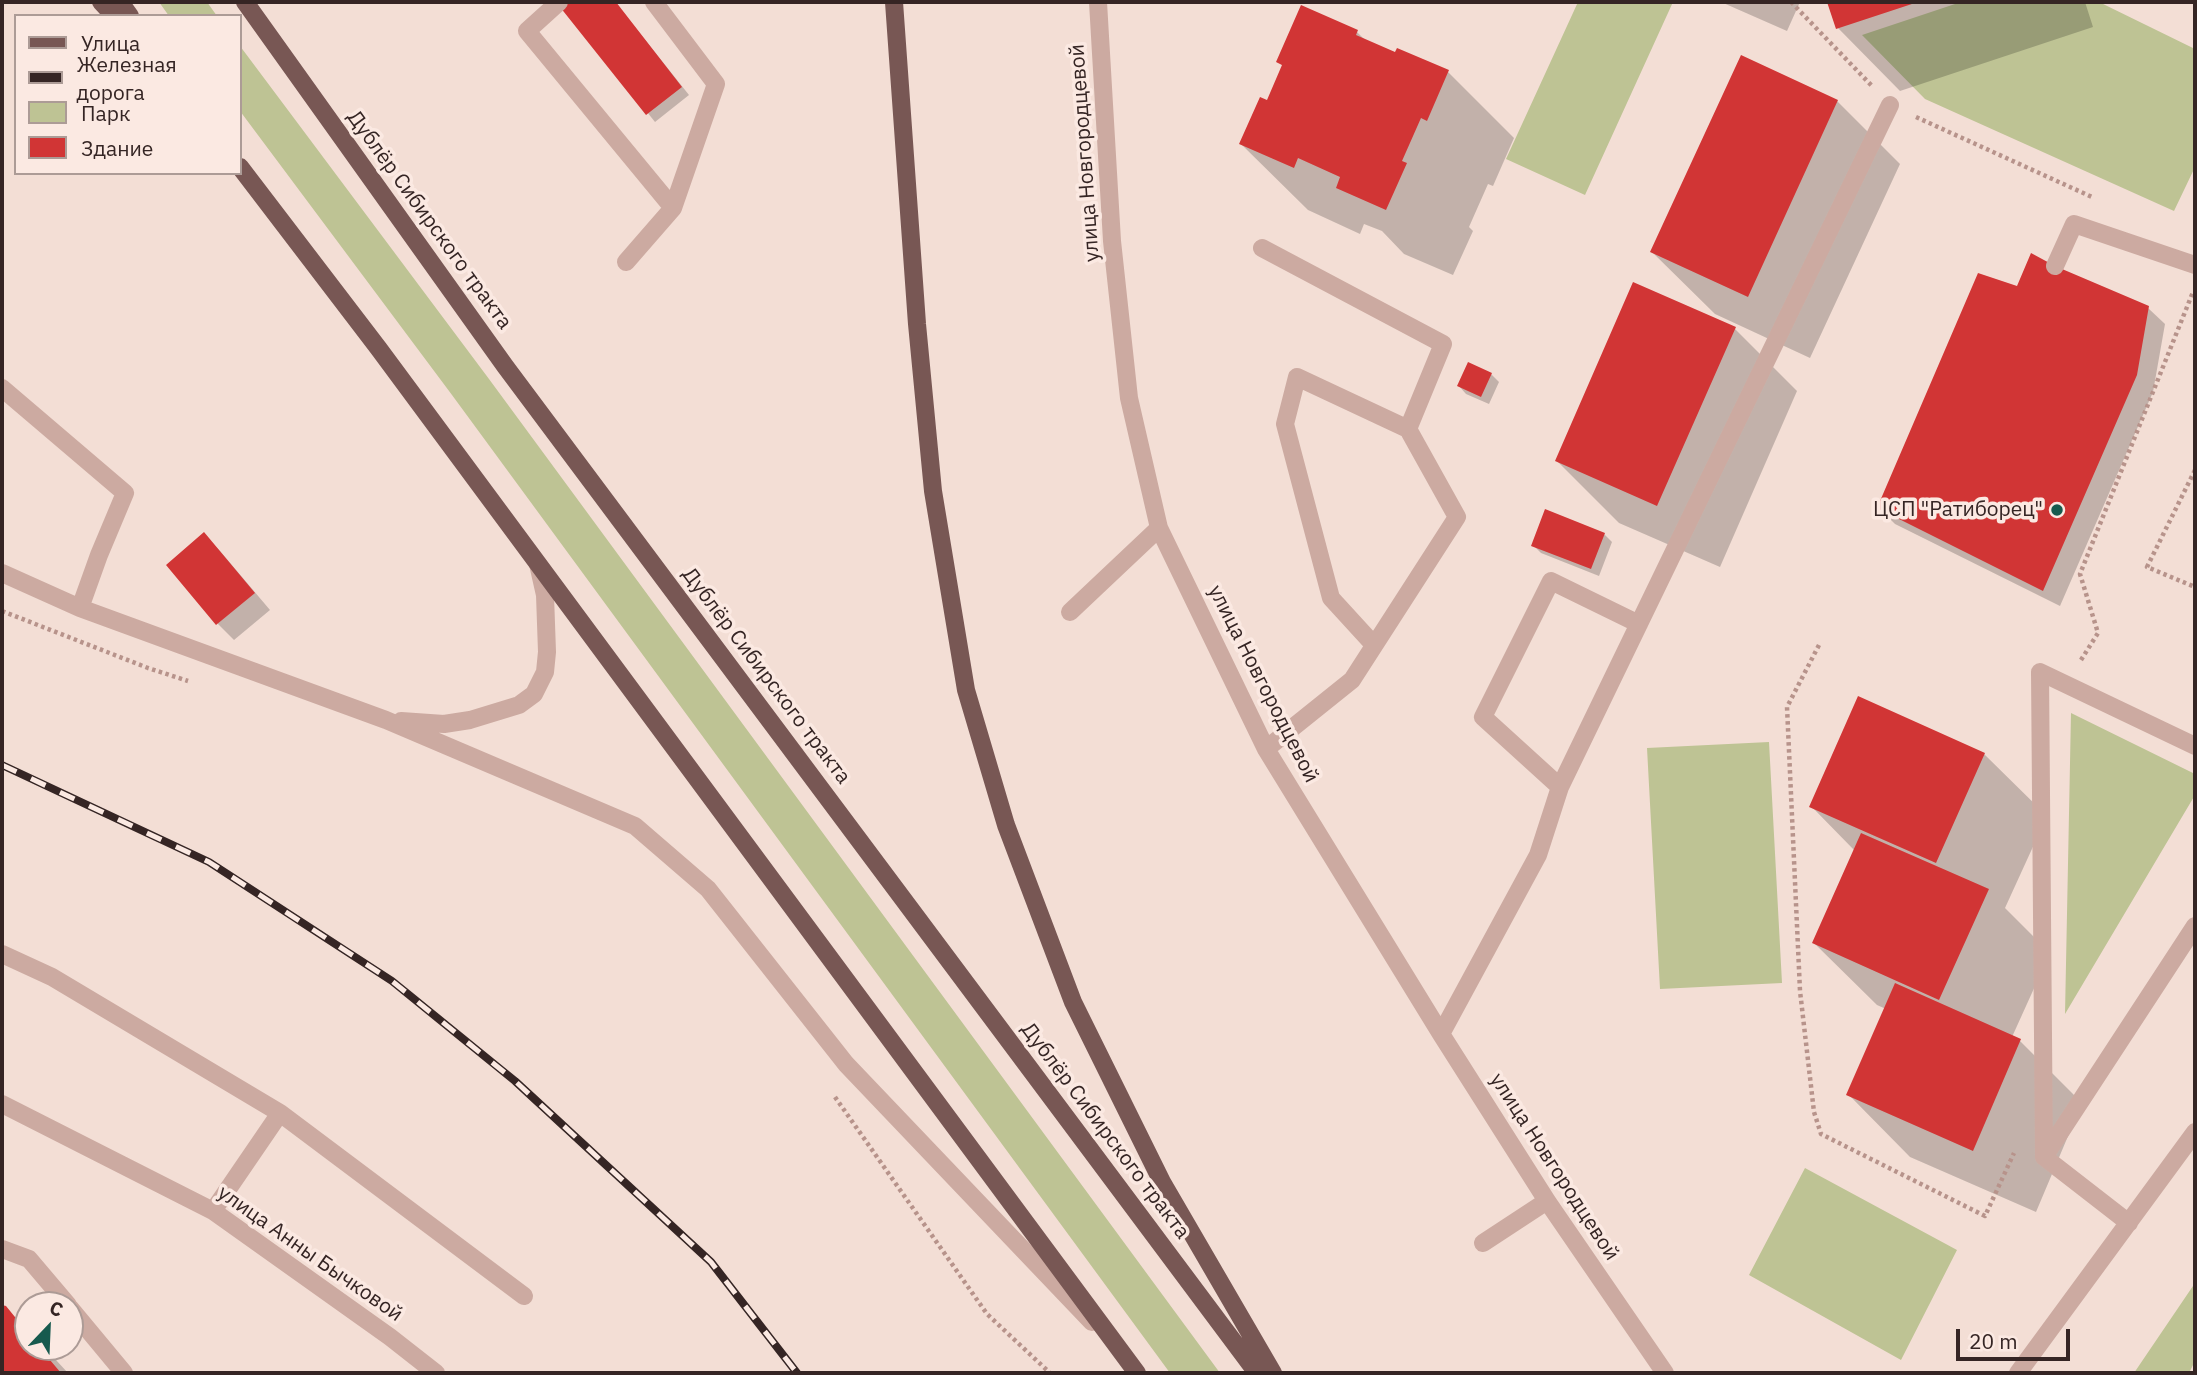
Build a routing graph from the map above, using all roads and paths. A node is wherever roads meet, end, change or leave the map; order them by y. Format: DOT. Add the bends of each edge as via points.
graph roads {
  1 [pos="245,2"];
  2 [pos="559,2"];
  3 [pos="654,2"];
  4 [pos="894,2"];
  5 [pos="1098,2"];
  6 [pos="1791,2"];
  7 [pos="1890,105"];
  8 [pos="242,170"];
  9 [pos="2094,198"];
  10 [pos="673,208"];
  11 [pos="1262,248"];
  12 [pos="626,262"];
  13 [pos="2195,265"];
  14 [pos="2055,266"];
  15 [pos="2195,286"];
  16 [pos="2,388"];
  17 [pos="1408,429"];
  18 [pos="2195,470"];
  19 [pos="1159,528"];
  20 [pos="538,564"];
  21 [pos="2,573"];
  22 [pos="2195,587"];
  23 [pos="80,608"];
  24 [pos="1070,612"];
  25 [pos="1639,624"];
  26 [pos="1374,645"];
  27 [pos="1819,645"];
  28 [pos="2066,684"];
  29 [pos="386,720"];
  30 [pos="2195,746"];
  31 [pos="1266,749"];
  32 [pos="1560,787"];
  33 [pos="2195,926"];
  34 [pos="2,954"];
  35 [pos="1441,1034"];
  36 [pos="827,1086"];
  37 [pos="2,1104"];
  38 [pos="280,1114"];
  39 [pos="2195,1132"];
  40 [pos="2044,1157"];
  41 [pos="1547,1200"];
  42 [pos="213,1211"];
  43 [pos="2129,1223"];
  44 [pos="1482,1243"];
  45 [pos="2,1249"];
  46 [pos="56,1291"];
  47 [pos="524,1296"];
  48 [pos="84,1324"];
  49 [pos="1124,1355"];
  50 [pos="124,1373"];
  51 [pos="436,1373"];
  52 [pos="1050,1373"];
  53 [pos="1137,1373"];
  54 [pos="1257,1373"];
  55 [pos="1273,1373"];
  56 [pos="1665,1373"];
  57 [pos="2018,1373"];
  1 -- 54 [label="main road, Дублёр Сибирского тракта" via="505,366"];
  2 -- 10 [label="street" via="527,31"];
  3 -- 10 [label="street" via="716,84"];
  4 -- 55 [label="main road, Дублёр Сибирского тракта" via="933,491 966,690 1006,825 1073,1002 1162,1182"];
  5 -- 19 [label="street, улица Новгородцевой" via="1112,241 1129,398"];
  6 -- 7 [label="path"];
  7 -- 9 [label="path"];
  7 -- 25 [label="street"];
  8 -- 20 [label="main road"];
  10 -- 12 [label="street"];
  11 -- 17 [label="street" via="1443,344"];
  13 -- 14 [label="street" via="2074,224"];
  15 -- 28 [label="path" via="2080,574 2098,633"];
  16 -- 23 [label="street" via="125,493"];
  17 -- 26 [label="street" via="1457,517"];
  17 -- 26 [label="street" via="1297,377 1285,424 1331,598"];
  18 -- 22 [label="path" via="2147,567"];
  19 -- 24 [label="street"];
  19 -- 31 [label="street, улица Новгородцевой"];
  20 -- 29 [label="street" via="547,623 545,672 534,694 519,705 470,720 444,724"];
  20 -- 49 [label="main road"];
  21 -- 23 [label="street"];
  23 -- 29 [label="street"];
  25 -- 32 [label="street"];
  25 -- 32 [label="street" via="1550,581 1483,717"];
  26 -- 31 [label="street" via="1352,680"];
  27 -- 40 [label="path" via="1787,707 1800,991 1814,1112 1821,1133 1984,1216 2021,1139"];
  28 -- 30 [label="street"];
  28 -- 40 [label="street" via="2040,672"];
  29 -- 49 [label="street" via="635,826 708,889 846,1064"];
  31 -- 35 [label="street, улица Новгородцевой"];
  32 -- 35 [label="street" via="1538,855"];
  33 -- 40 [label="street"];
  34 -- 38 [label="street" via="52,977"];
  35 -- 41 [label="street, улица Новгородцевой"];
  36 -- 52 [label="path" via="987,1314"];
  37 -- 42 [label="street, улица Анны Бычковой"];
  38 -- 42 [label="street"];
  38 -- 47 [label="street"];
  39 -- 43 [label="street"];
  40 -- 43 [label="street"];
  41 -- 44 [label="street"];
  41 -- 56 [label="street, улица Новгородцевой"];
  42 -- 51 [label="street, улица Анны Бычковой"];
  43 -- 57 [label="street"];
  45 -- 46 [label="street" via="29,1259"];
  48 -- 50 [label="street"];
  49 -- 53 [label="main road"];
}
